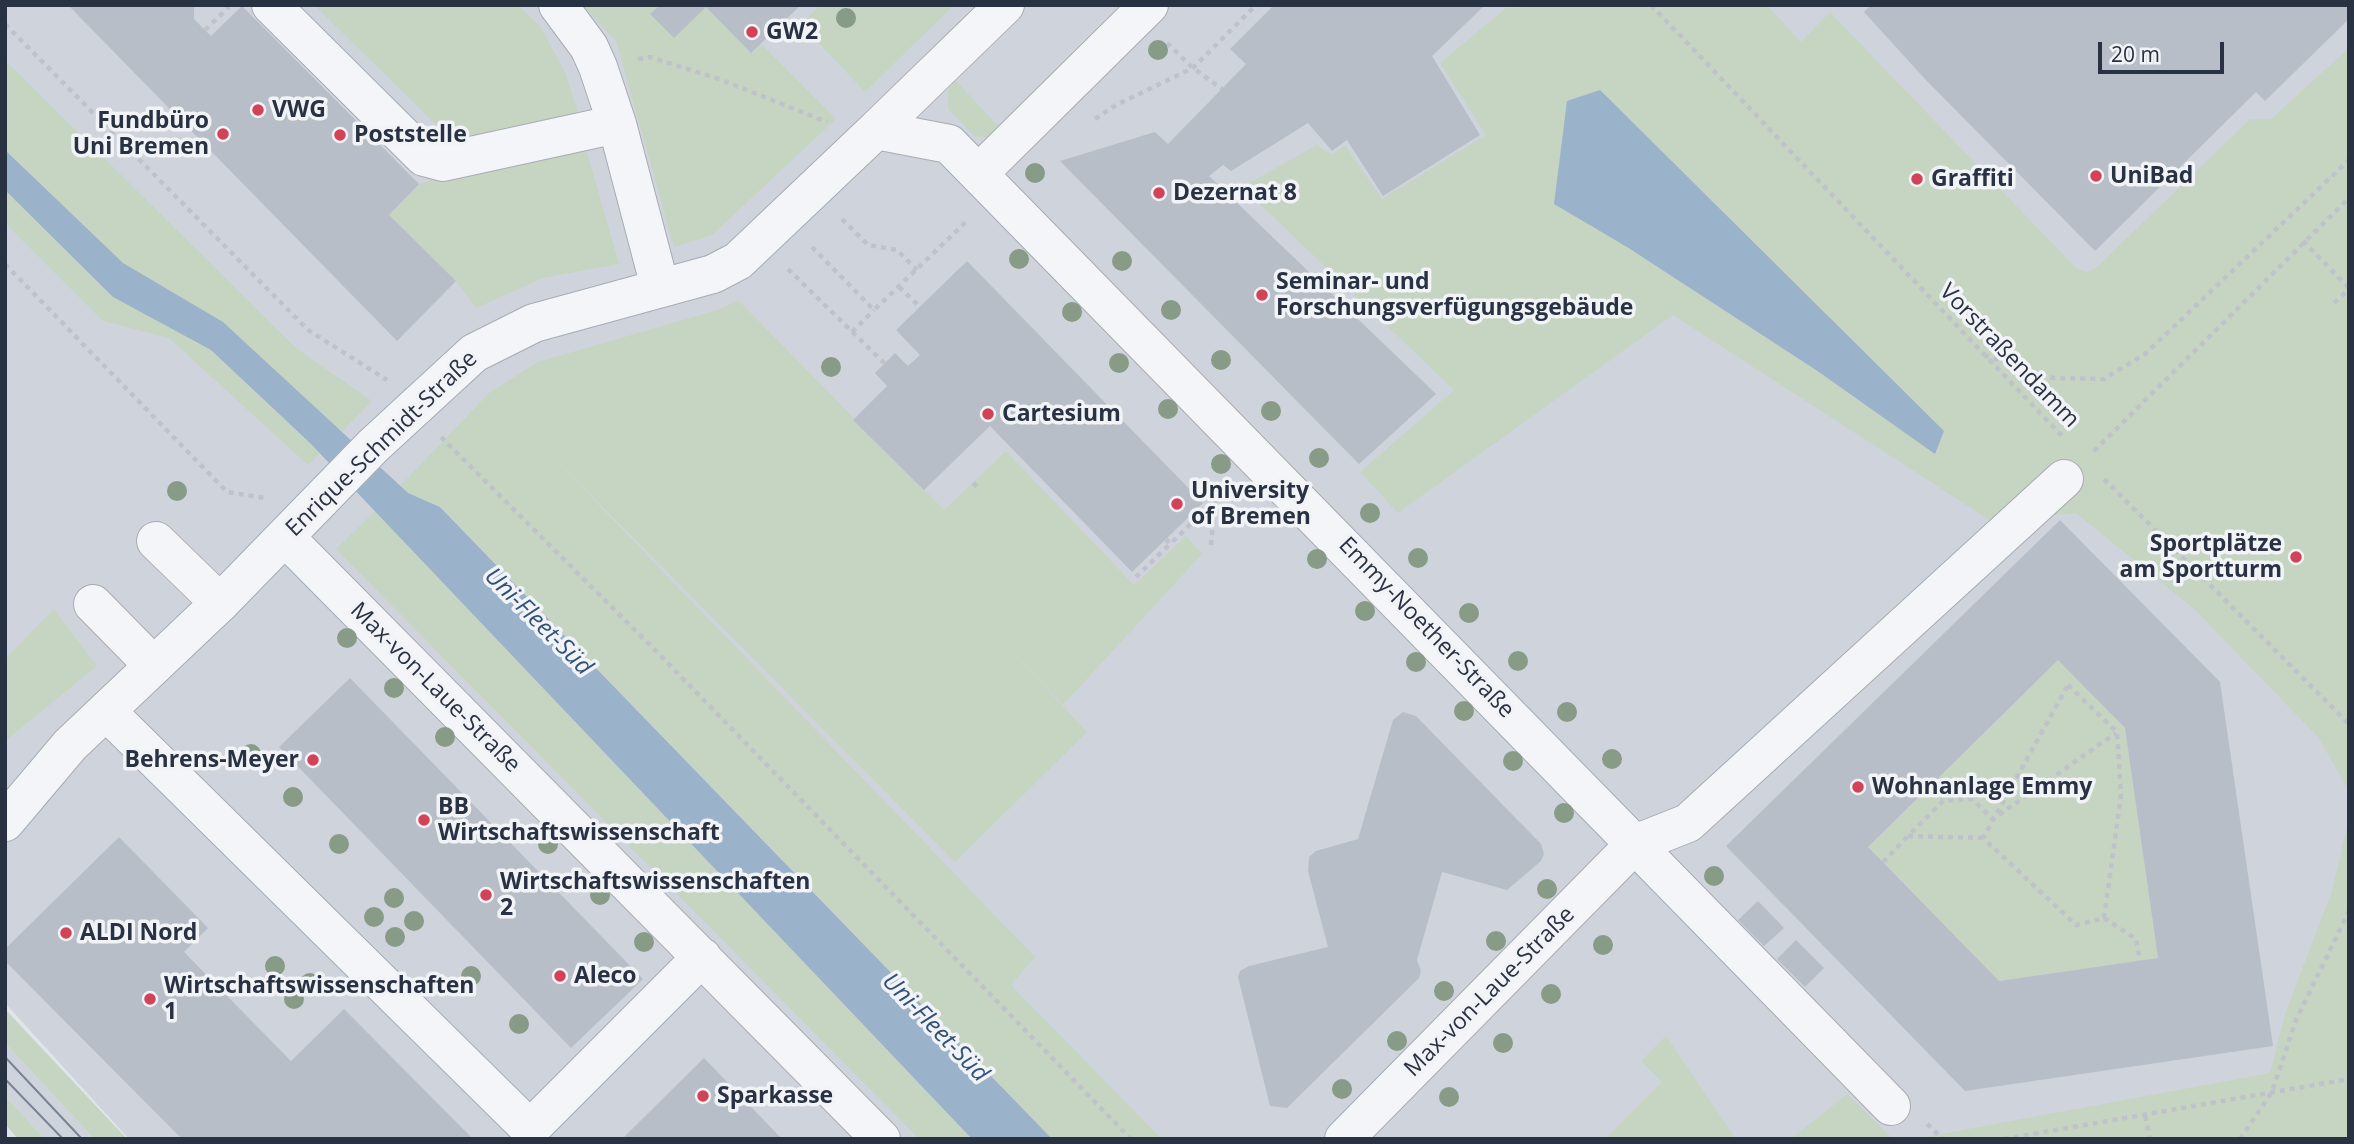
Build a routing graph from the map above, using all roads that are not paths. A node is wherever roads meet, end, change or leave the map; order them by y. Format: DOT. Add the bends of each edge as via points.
graph roads {
  1 [pos="271,5"];
  2 [pos="558,5"];
  3 [pos="1005,5"];
  4 [pos="1144,10"];
  5 [pos="617,124"];
  6 [pos="872,134"];
  7 [pos="979,173"];
  8 [pos="660,287"];
  9 [pos="2081,470"];
  10 [pos="285,537"];
  11 [pos="156,541"];
  12 [pos="220,603"];
  13 [pos="93,604"];
  14 [pos="153,665"];
  15 [pos="106,711"];
  16 [pos="71,745"];
  17 [pos="5,794"];
  18 [pos="5,822"];
  19 [pos="1636,844"];
  20 [pos="702,957"];
  21 [pos="1891,1106"];
  22 [pos="881,1139"];
  23 [pos="1344,1139"];
  1 -- 5 [label="street" via="424,156 443,162"];
  2 -- 5 [label="street" via="589,47"];
  3 -- 6 [label="street, Enrique-Schmidt-Straße"];
  4 -- 7 [label="street"];
  5 -- 8 [label="street"];
  6 -- 7 [label="street" via="949,144"];
  6 -- 8 [label="street, Enrique-Schmidt-Straße" via="738,261 713,274"];
  7 -- 19 [label="street, Emmy-Noether-Straße"];
  8 -- 10 [label="street, Enrique-Schmidt-Straße" via="534,323 474,352"];
  9 -- 19 [label="street" via="1688,822"];
  10 -- 12 [label="street, Enrique-Schmidt-Straße"];
  10 -- 20 [label="street, Max-von-Laue-Straße"];
  11 -- 12 [label="street"];
  12 -- 14 [label="street, Enrique-Schmidt-Straße"];
  13 -- 14 [label="street"];
  14 -- 15 [label="street, Enrique-Schmidt-Straße"];
  15 -- 16 [label="street, Enrique-Schmidt-Straße"];
  15 -- 20 [label="street" via="530,1129"];
  16 -- 17 [label="street, Enrique-Schmidt-Straße"];
  16 -- 18 [label="street, Enrique-Schmidt-Straße"];
  19 -- 21 [label="street, Emmy-Noether-Straße"];
  19 -- 23 [label="street, Max-von-Laue-Straße"];
  20 -- 22 [label="street, Max-von-Laue-Straße"];
}
